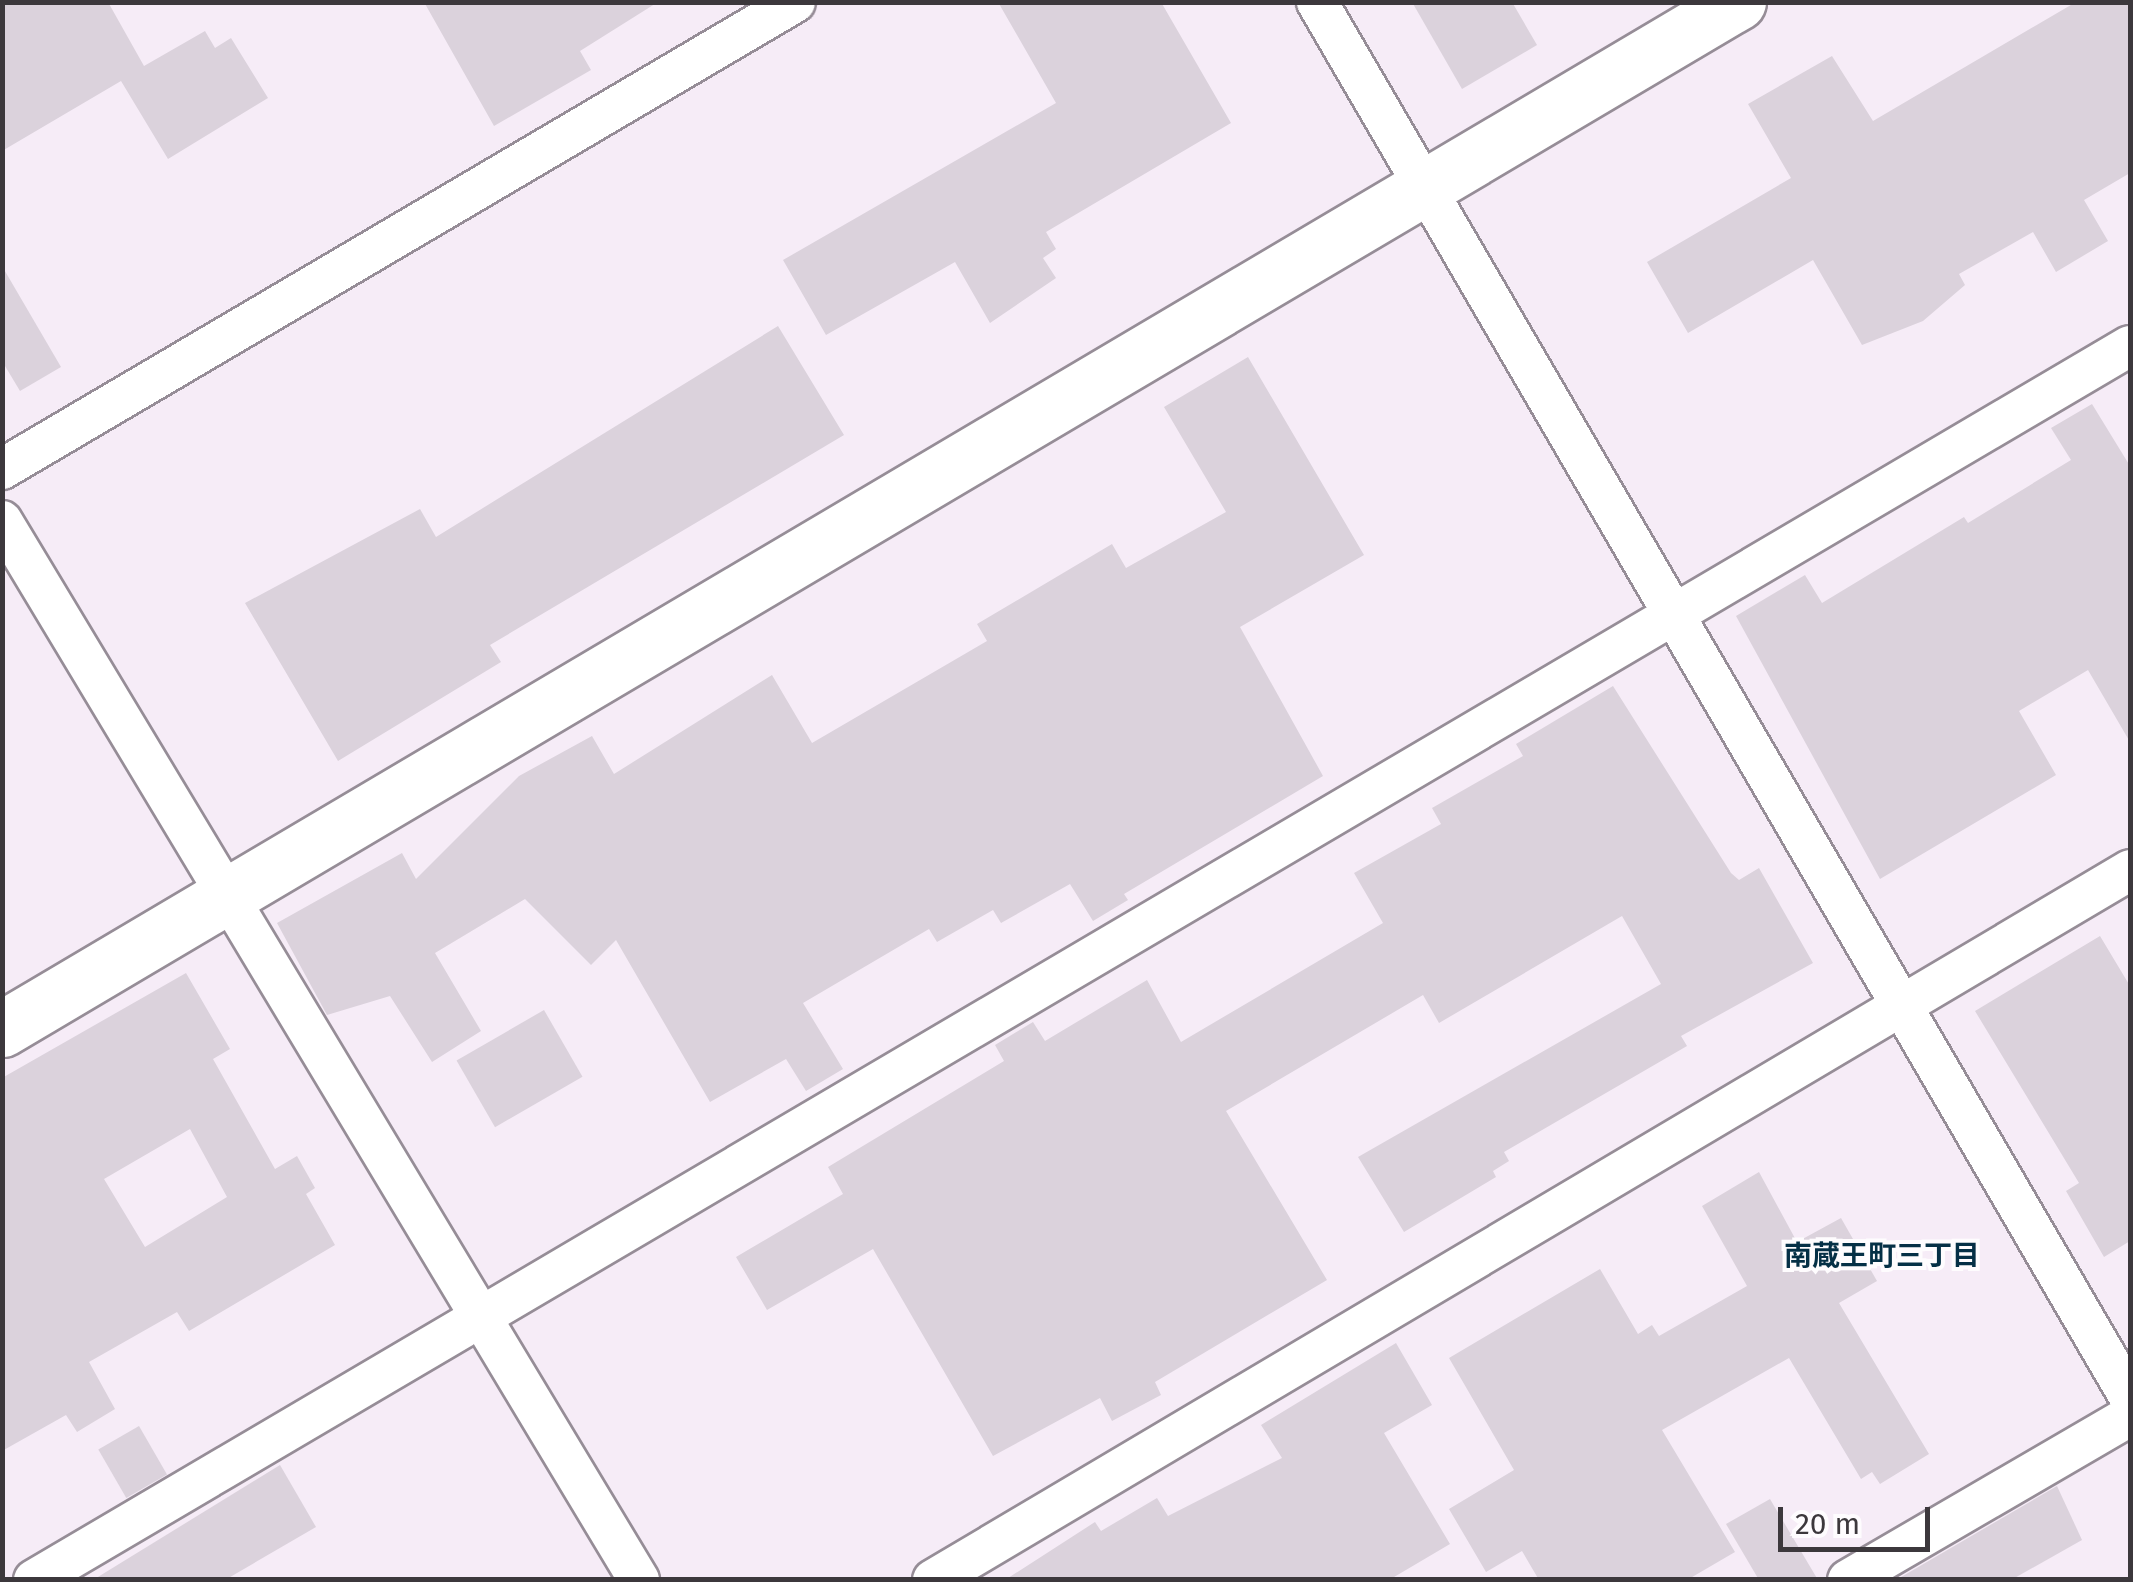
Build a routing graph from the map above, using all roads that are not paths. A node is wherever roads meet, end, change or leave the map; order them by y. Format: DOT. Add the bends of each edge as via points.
graph roads {
  1 [pos="795,2"];
  2 [pos="1317,2"];
  3 [pos="1738,2"];
  4 [pos="1425,184"];
  5 [pos="2130,346"];
  6 [pos="2,470"];
  7 [pos="2,521"];
  8 [pos="1671,611"];
  9 [pos="2130,870"];
  10 [pos="223,897"];
  11 [pos="1900,1006"];
  12 [pos="2,1029"];
  13 [pos="484,1320"];
  14 [pos="2130,1398"];
  15 [pos="2130,1416"];
  16 [pos="34,1580"];
  17 [pos="639,1580"];
  18 [pos="933,1580"];
  19 [pos="1848,1580"];
  1 -- 6 [label="street"];
  2 -- 4 [label="street"];
  3 -- 4 [label="street"];
  4 -- 8 [label="street"];
  4 -- 10 [label="street"];
  5 -- 8 [label="street"];
  7 -- 10 [label="street"];
  8 -- 11 [label="street"];
  8 -- 13 [label="street"];
  9 -- 11 [label="street"];
  10 -- 12 [label="street"];
  10 -- 13 [label="street"];
  11 -- 14 [label="street"];
  11 -- 18 [label="street"];
  13 -- 16 [label="street"];
  13 -- 17 [label="street"];
  15 -- 19 [label="street"];
}
